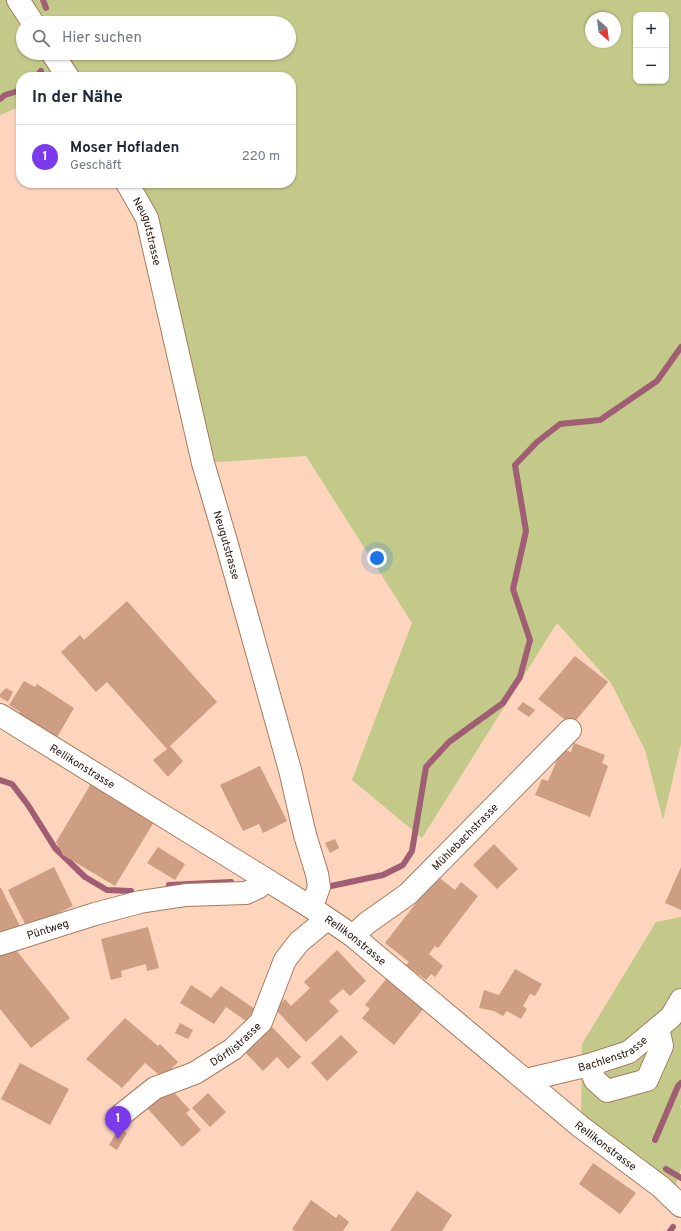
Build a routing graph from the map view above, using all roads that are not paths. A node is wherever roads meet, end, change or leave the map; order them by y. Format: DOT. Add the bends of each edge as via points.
graph roads {
  1 [pos="18,0"];
  2 [pos="28,16"];
  3 [pos="57,60"];
  4 [pos="65,72"];
  5 [pos="130,188"];
  6 [pos="0,715"];
  7 [pos="570,730"];
  8 [pos="266,880"];
  9 [pos="309,906"];
  10 [pos="327,918"];
  11 [pos="353,936"];
  12 [pos="0,944"];
  13 [pos="681,1000"];
  14 [pos="658,1028"];
  15 [pos="589,1065"];
  16 [pos="526,1080"];
  17 [pos="121,1114"];
  18 [pos="681,1206"];
  1 -- 2 [label="street"];
  3 -- 4 [label="street"];
  5 -- 9 [label="street, Neugutstrasse" via="147,218 202,463 226,541 317,874 319,887"];
  6 -- 8 [label="street, Rellikonstrasse"];
  7 -- 11 [label="street, Mühlebachstrasse" via="408,894"];
  8 -- 9 [label="street, Rellikonstrasse"];
  8 -- 12 [label="street, Püntweg" via="259,887 246,893 186,895 140,902"];
  9 -- 10 [label="street, Rellikonstrasse"];
  10 -- 11 [label="street, Rellikonstrasse"];
  10 -- 17 [label="street, Dörflistrasse" via="299,942 285,960 261,1022 256,1028 233,1049 195,1073 155,1088"];
  11 -- 16 [label="street, Rellikonstrasse"];
  13 -- 14 [label="street, Bachlenstrasse" via="671,1017"];
  14 -- 15 [label="street, Bachlenstrasse" via="629,1052"];
  14 -- 15 [label="street" via="662,1046 647,1080 607,1091 594,1080"];
  15 -- 16 [label="street, Bachlenstrasse"];
  16 -- 18 [label="street, Rellikonstrasse" via="581,1127 661,1187"];
}
